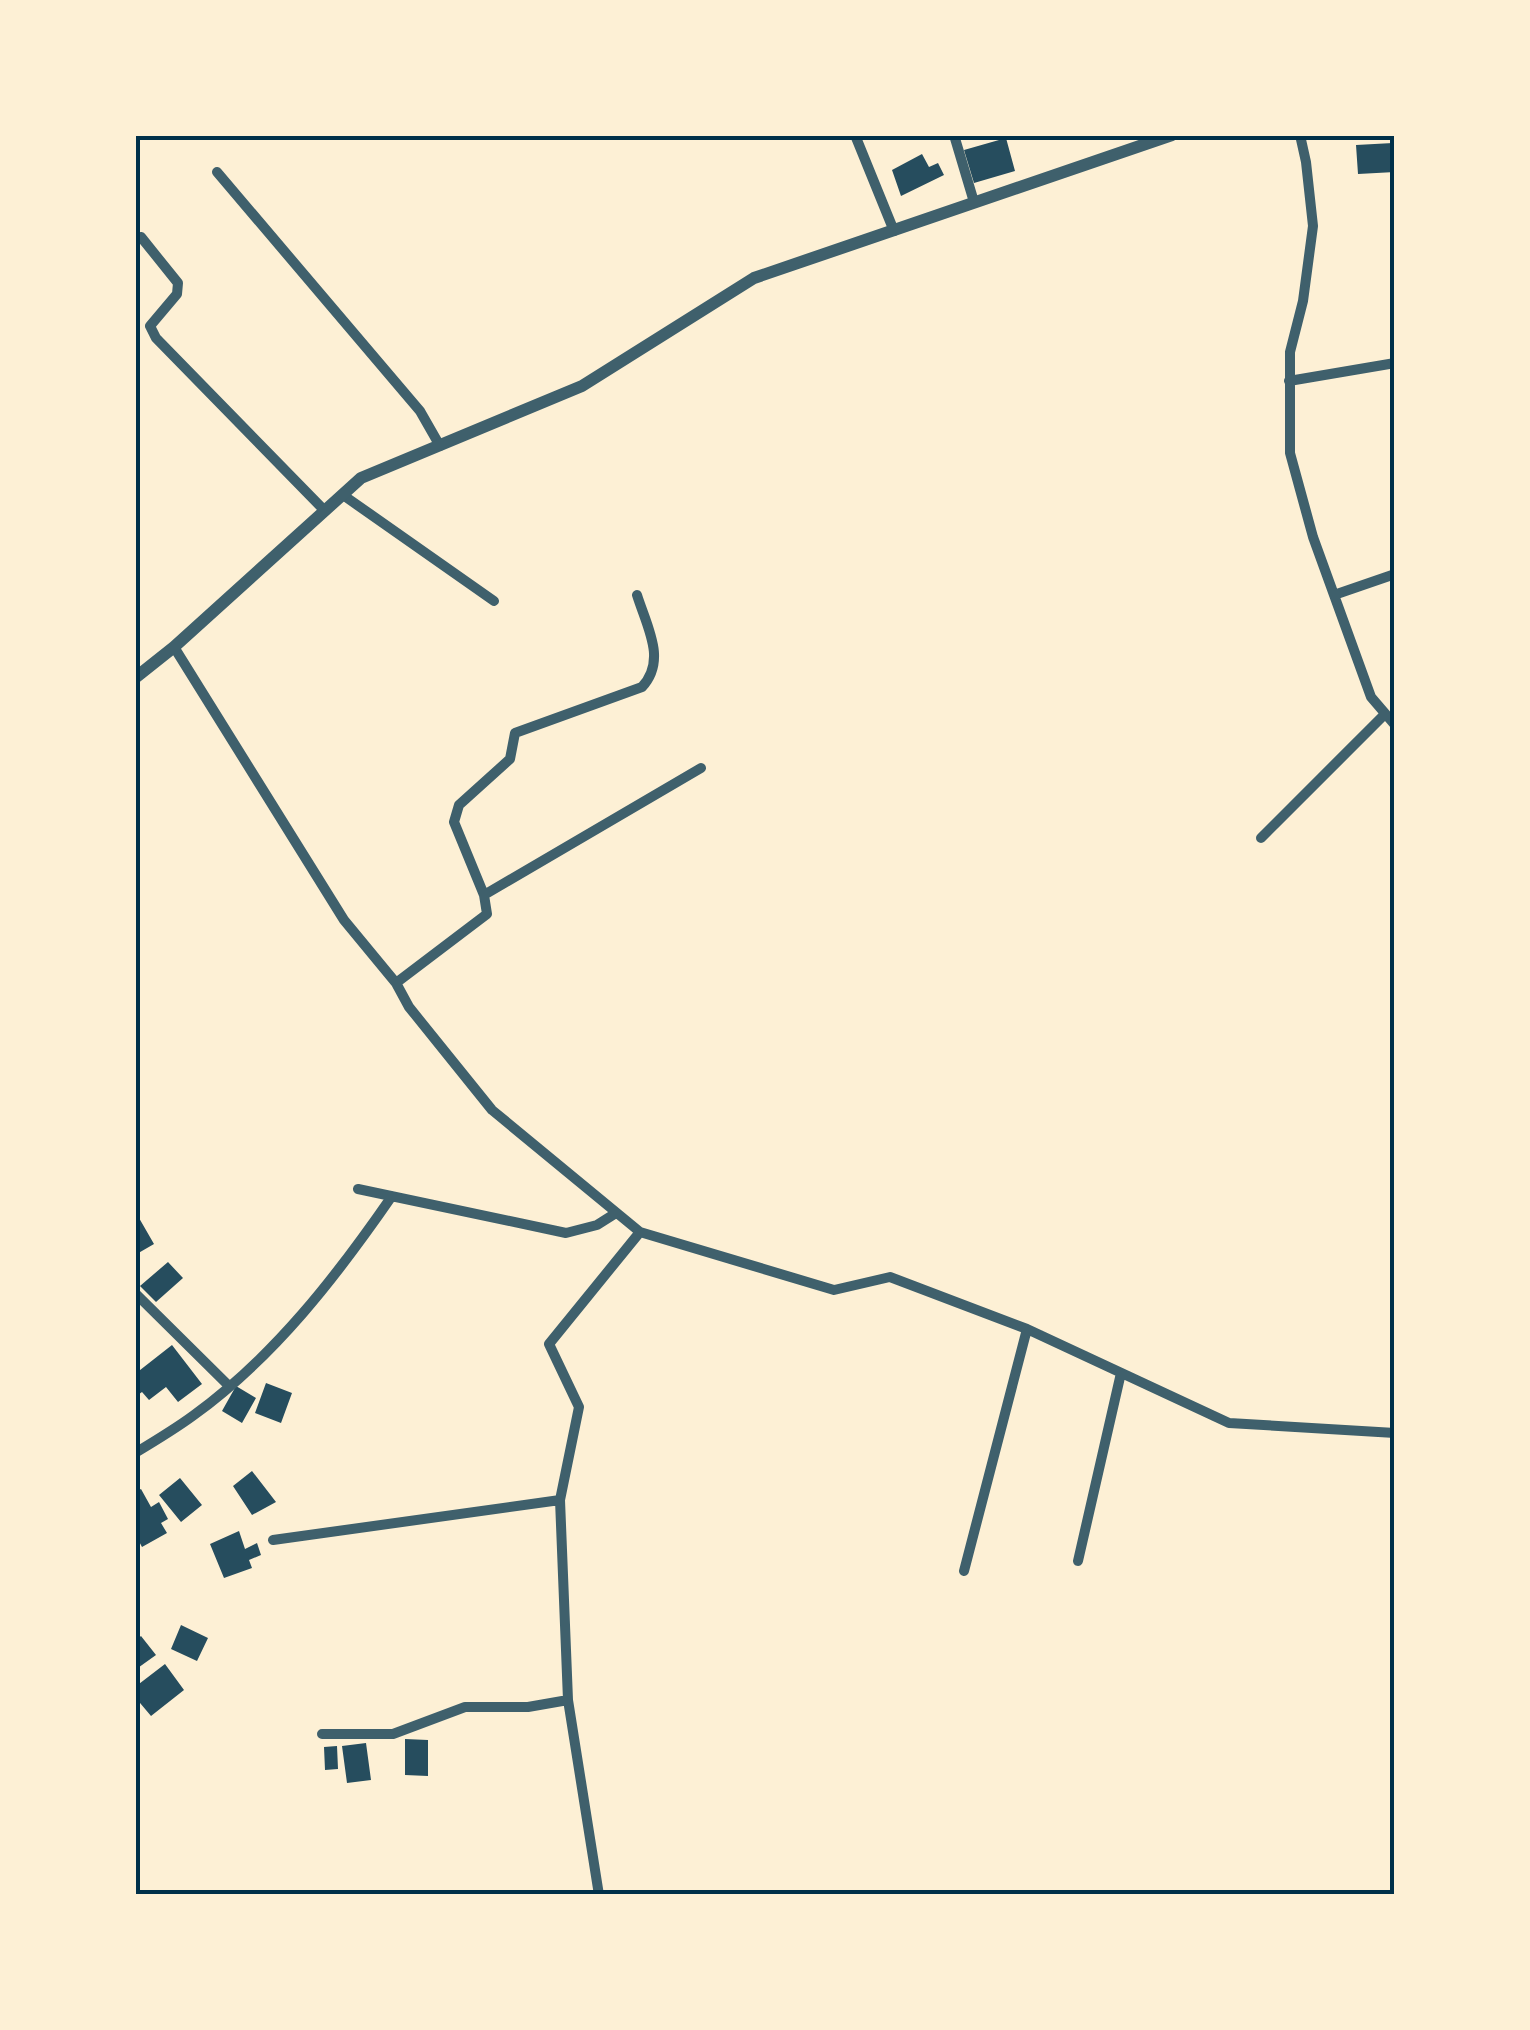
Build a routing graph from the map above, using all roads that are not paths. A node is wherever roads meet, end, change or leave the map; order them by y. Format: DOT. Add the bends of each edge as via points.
graph roads {
  1 [pos="855,135"];
  2 [pos="954,135"];
  3 [pos="1172,135"];
  4 [pos="1300,135"];
  5 [pos="217,172"];
  6 [pos="974,202"];
  7 [pos="894,232"];
  8 [pos="140,237"];
  9 [pos="1395,363"];
  10 [pos="1289,382"];
  11 [pos="440,446"];
  12 [pos="342,496"];
  13 [pos="325,511"];
  14 [pos="1395,574"];
  15 [pos="637,595"];
  16 [pos="1334,595"];
  17 [pos="494,602"];
  18 [pos="174,647"];
  19 [pos="135,678"];
  20 [pos="1386,714"];
  21 [pos="1395,725"];
  22 [pos="701,768"];
  23 [pos="1261,838"];
  24 [pos="484,895"];
  25 [pos="396,984"];
  26 [pos="358,1189"];
  27 [pos="392,1196"];
  28 [pos="616,1212"];
  29 [pos="640,1232"];
  30 [pos="135,1293"];
  31 [pos="1027,1329"];
  32 [pos="1122,1373"];
  33 [pos="228,1385"];
  34 [pos="1395,1433"];
  35 [pos="135,1453"];
  36 [pos="560,1500"];
  37 [pos="272,1540"];
  38 [pos="1078,1561"];
  39 [pos="964,1571"];
  40 [pos="568,1700"];
  41 [pos="322,1734"];
  42 [pos="599,1895"];
  1 -- 7 [label="street"];
  2 -- 6 [label="street"];
  3 -- 6 [label="street"];
  4 -- 10 [label="street" via="1312,226"];
  5 -- 11 [label="street" via="420,411"];
  6 -- 7 [label="street"];
  7 -- 11 [label="street" via="754,278 582,386"];
  8 -- 13 [label="street" via="178,283 177,294 150,326 156,338"];
  9 -- 10 [label="street"];
  10 -- 16 [label="street" via="1290,454"];
  11 -- 12 [label="street" via="362,478"];
  12 -- 13 [label="street"];
  12 -- 17 [label="street"];
  13 -- 18 [label="street"];
  14 -- 16 [label="street"];
  15 -- 24 [label="street" via="657,662 653,675 642,686 516,733 510,759 459,805 454,822"];
  16 -- 20 [label="street" via="1371,698"];
  18 -- 19 [label="street"];
  18 -- 25 [label="street" via="344,920"];
  20 -- 21 [label="street"];
  20 -- 23 [label="street"];
  22 -- 24 [label="street"];
  24 -- 25 [label="street" via="487,914"];
  25 -- 28 [label="street" via="492,1110"];
  26 -- 27 [label="street"];
  27 -- 28 [label="street" via="566,1233 597,1226"];
  27 -- 33 [label="street" via="292,1327"];
  28 -- 29 [label="street"];
  29 -- 31 [label="street" via="834,1290 890,1277"];
  29 -- 36 [label="street" via="549,1344 579,1408"];
  30 -- 33 [label="street"];
  31 -- 32 [label="street"];
  31 -- 39 [label="street"];
  32 -- 34 [label="street" via="1229,1423"];
  32 -- 38 [label="street"];
  33 -- 35 [label="street"];
  36 -- 37 [label="street"];
  36 -- 40 [label="street"];
  40 -- 41 [label="street" via="465,1707 393,1734"];
  40 -- 42 [label="street"];
}
